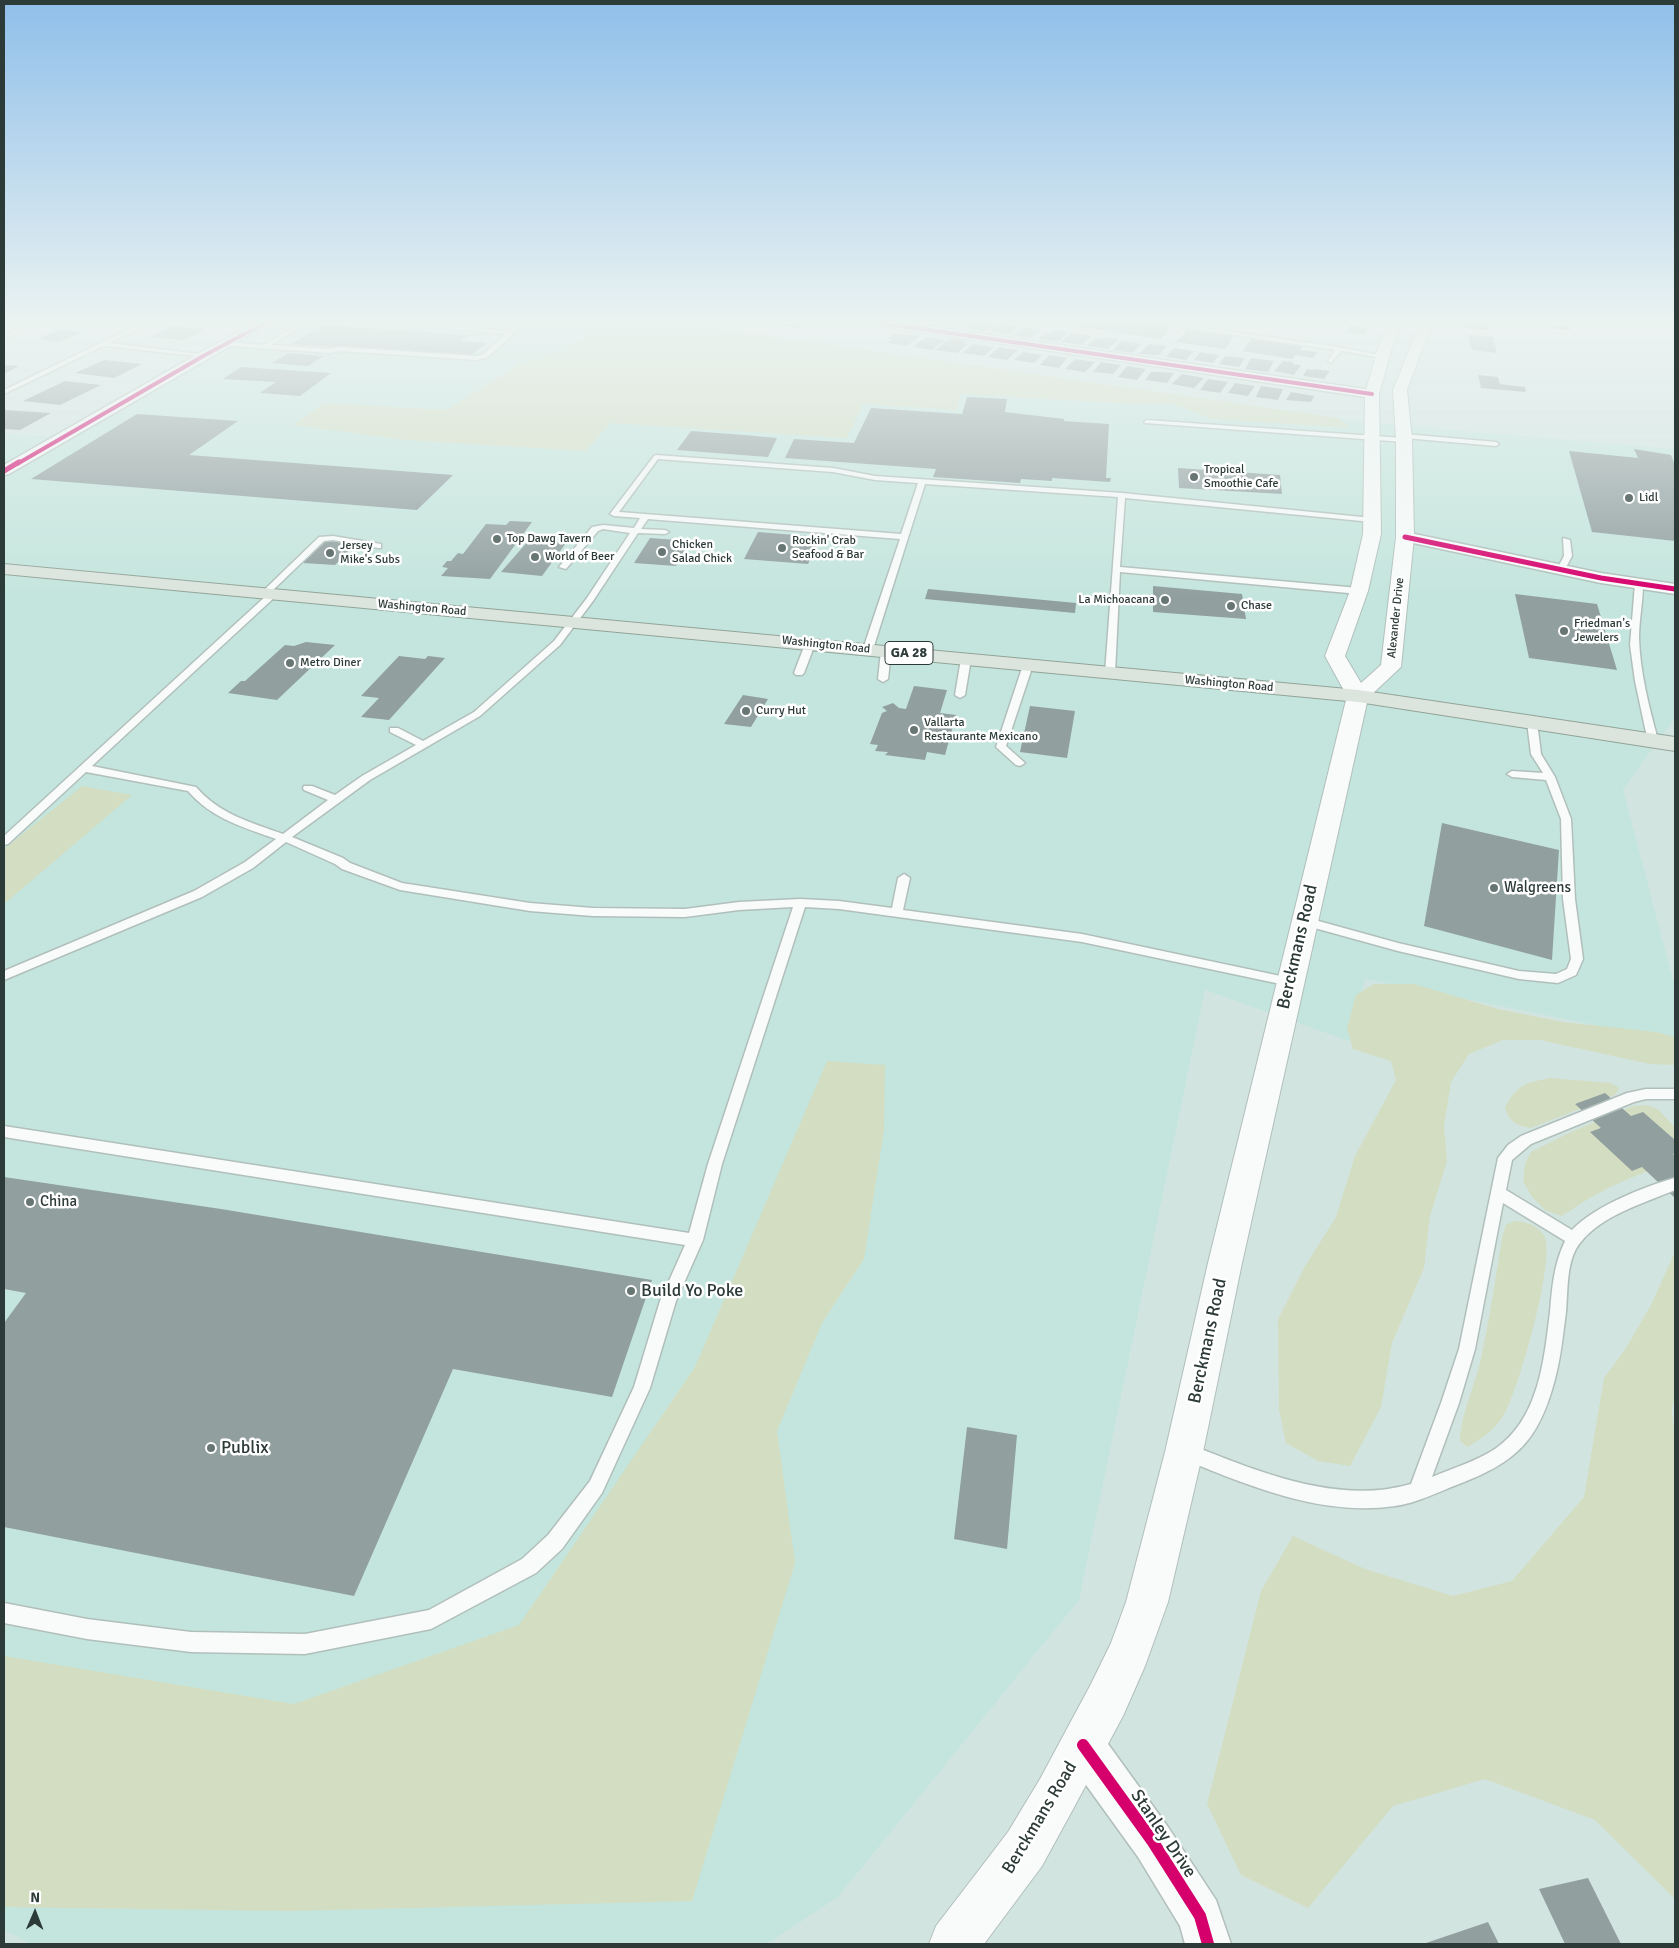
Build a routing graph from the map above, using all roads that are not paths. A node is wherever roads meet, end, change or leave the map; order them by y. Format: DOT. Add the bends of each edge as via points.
graph roads {
  1 [pos="103,414"];
  2 [pos="1372,414"];
  3 [pos="1402,414"];
  4 [pos="1147,422"];
  5 [pos="1372,438"];
  6 [pos="1404,438"];
  7 [pos="1496,444"];
  8 [pos="4,471"];
  9 [pos="922,482"];
  10 [pos="1122,495"];
  11 [pos="645,517"];
  12 [pos="1372,520"];
  13 [pos="636,531"];
  14 [pos="665,532"];
  15 [pos="904,537"];
  16 [pos="1405,537"];
  17 [pos="1566,540"];
  18 [pos="378,546"];
  19 [pos="563,567"];
  20 [pos="4,569"];
  21 [pos="1116,569"];
  22 [pos="1562,569"];
  23 [pos="1639,584"];
  24 [pos="1675,589"];
  25 [pos="1359,591"];
  26 [pos="269,594"];
  27 [pos="571,622"];
  28 [pos="810,644"];
  29 [pos="877,650"];
  30 [pos="966,659"];
  31 [pos="1028,665"];
  32 [pos="799,673"];
  33 [pos="1110,673"];
  34 [pos="883,679"];
  35 [pos="960,694"];
  36 [pos="1358,696"];
  37 [pos="1532,722"];
  38 [pos="394,730"];
  39 [pos="1653,740"];
  40 [pos="424,744"];
  41 [pos="1675,744"];
  42 [pos="1020,764"];
  43 [pos="84,768"];
  44 [pos="1512,774"];
  45 [pos="1550,777"];
  46 [pos="308,788"];
  47 [pos="335,799"];
  48 [pos="283,837"];
  49 [pos="4,842"];
  50 [pos="904,878"];
  51 [pos="800,903"];
  52 [pos="897,912"];
  53 [pos="1304,921"];
  54 [pos="4,976"];
  55 [pos="1290,982"];
  56 [pos="1675,1094"];
  57 [pos="4,1131"];
  58 [pos="1675,1184"];
  59 [pos="1497,1192"];
  60 [pos="1574,1239"];
  61 [pos="695,1240"];
  62 [pos="1184,1452"];
  63 [pos="1418,1490"];
  64 [pos="4,1613"];
  65 [pos="1083,1745"];
  66 [pos="954,1944"];
  67 [pos="1208,1944"];
  1 -- 8 [label="street"];
  2 -- 5 [label="main road"];
  3 -- 6 [label="main road, Alexander Drive"];
  4 -- 5 [label="lane"];
  5 -- 6 [label="lane"];
  5 -- 12 [label="main road"];
  6 -- 7 [label="lane"];
  6 -- 16 [label="main road, Alexander Drive"];
  9 -- 10 [label="lane"];
  9 -- 11 [label="lane" via="833,470 656,457 614,514"];
  9 -- 15 [label="lane"];
  10 -- 12 [label="lane"];
  10 -- 21 [label="lane"];
  11 -- 13 [label="lane"];
  11 -- 15 [label="lane"];
  12 -- 25 [label="main road" via="1372,534"];
  13 -- 14 [label="lane"];
  13 -- 19 [label="lane" via="595,529"];
  13 -- 27 [label="lane"];
  15 -- 29 [label="lane"];
  16 -- 22 [label="street"];
  16 -- 36 [label="main road, Alexander Drive" via="1391,667"];
  17 -- 22 [label="lane" via="1568,556"];
  18 -- 26 [label="lane" via="322,539"];
  20 -- 26 [label="main road, Washington Road / GA 28"];
  21 -- 25 [label="lane"];
  21 -- 33 [label="lane"];
  22 -- 23 [label="street"];
  23 -- 24 [label="street"];
  23 -- 39 [label="lane" via="1634,645"];
  25 -- 36 [label="main road" via="1335,656"];
  26 -- 27 [label="main road, Washington Road / GA 28"];
  26 -- 43 [label="lane"];
  27 -- 28 [label="main road, Washington Road / GA 28"];
  27 -- 40 [label="lane" via="557,643 477,714"];
  28 -- 29 [label="main road, Washington Road / GA 28"];
  28 -- 32 [label="lane"];
  29 -- 30 [label="main road, Washington Road / GA 28"];
  29 -- 34 [label="lane"];
  30 -- 31 [label="main road, Washington Road / GA 28"];
  30 -- 35 [label="lane"];
  31 -- 33 [label="main road, Washington Road / GA 28"];
  31 -- 42 [label="lane" via="1001,747"];
  33 -- 36 [label="main road, Washington Road / GA 28"];
  36 -- 37 [label="main road, Washington Road / GA 28"];
  36 -- 53 [label="main road, Berckmans Road"];
  37 -- 39 [label="main road, Washington Road / GA 28"];
  37 -- 45 [label="lane" via="1536,754"];
  38 -- 40 [label="lane"];
  39 -- 41 [label="main road, Washington Road / GA 28"];
  40 -- 47 [label="lane"];
  43 -- 48 [label="lane" via="192,789 202,803 225,817"];
  43 -- 49 [label="lane"];
  44 -- 45 [label="lane"];
  45 -- 53 [label="lane" via="1566,819 1569,899 1577,959 1572,972 1558,979 1519,976"];
  46 -- 47 [label="lane"];
  47 -- 48 [label="lane"];
  48 -- 51 [label="lane" via="400,886 530,907 593,912 685,913"];
  48 -- 54 [label="lane" via="249,865 198,894"];
  50 -- 52 [label="lane"];
  51 -- 52 [label="lane"];
  51 -- 61 [label="lane" via="715,1164"];
  52 -- 55 [label="lane" via="1082,938"];
  53 -- 55 [label="main road, Berckmans Road"];
  55 -- 62 [label="main road, Berckmans Road"];
  56 -- 59 [label="lane" via="1632,1097 1526,1140 1505,1158"];
  57 -- 61 [label="lane"];
  58 -- 60 [label="lane" via="1600,1217"];
  59 -- 60 [label="lane"];
  59 -- 63 [label="lane" via="1467,1349"];
  60 -- 63 [label="lane" via="1562,1272 1547,1380 1540,1403 1525,1432 1506,1452 1477,1469"];
  61 -- 64 [label="lane" via="668,1301 642,1388 596,1487 554,1542 529,1566 431,1619 305,1644 191,1642 87,1629"];
  62 -- 63 [label="lane" via="1250,1477 1320,1496 1374,1499"];
  62 -- 65 [label="main road, Berckmans Road" via="1144,1610 1130,1651"];
  65 -- 66 [label="main road, Berckmans Road" via="1025,1850"];
  65 -- 67 [label="street, Stanley Drive" via="1153,1842 1200,1916"];
}
